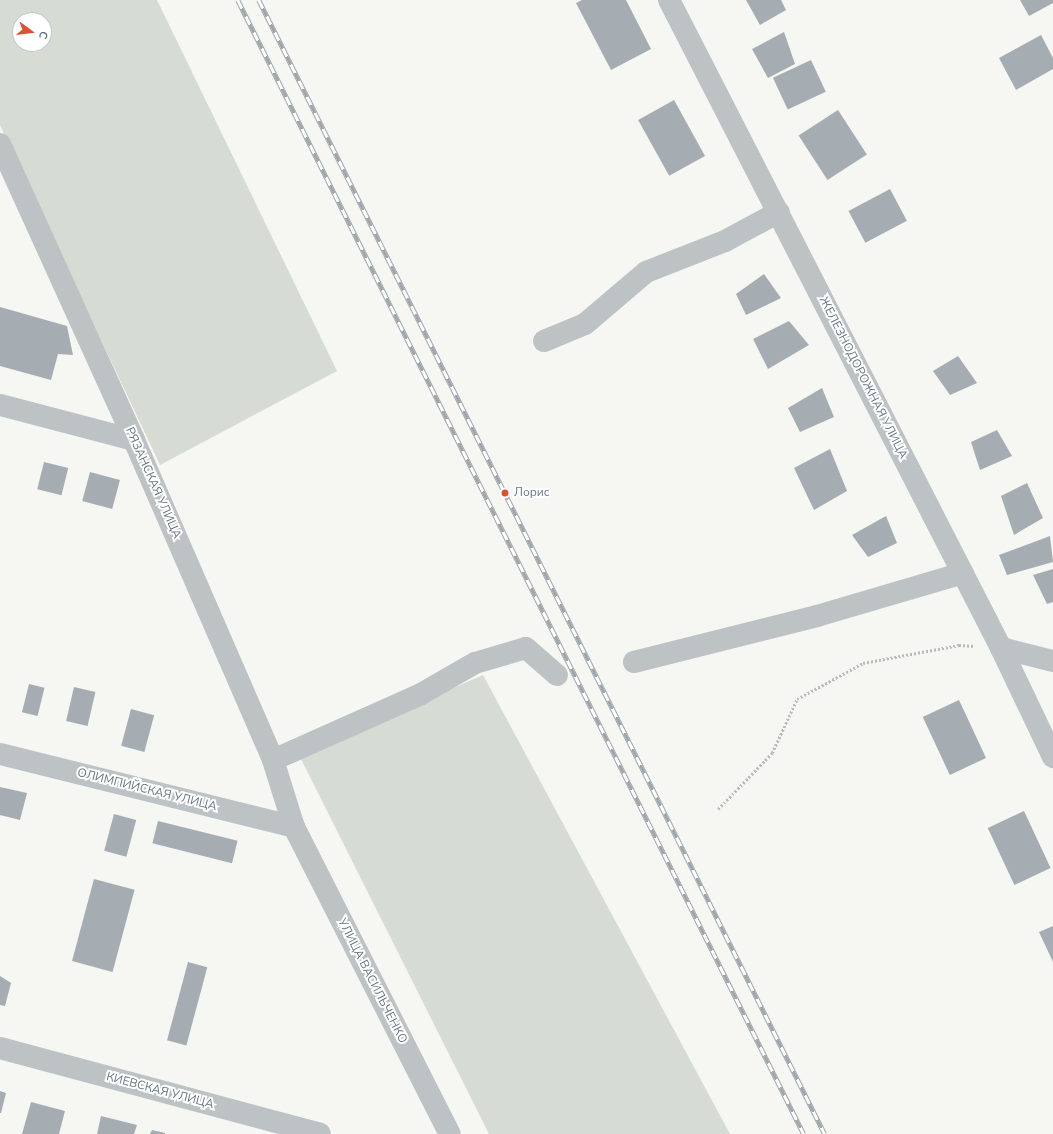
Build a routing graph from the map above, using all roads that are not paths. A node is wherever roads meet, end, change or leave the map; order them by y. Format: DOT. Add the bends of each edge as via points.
graph roads {
  1 [pos="669,0"];
  2 [pos="0,144"];
  3 [pos="779,212"];
  4 [pos="544,341"];
  5 [pos="0,405"];
  6 [pos="134,440"];
  7 [pos="963,574"];
  8 [pos="1001,648"];
  9 [pos="1053,661"];
  10 [pos="634,662"];
  11 [pos="557,675"];
  12 [pos="0,754"];
  13 [pos="1053,757"];
  14 [pos="273,760"];
  15 [pos="294,827"];
  16 [pos="0,1048"];
  17 [pos="320,1134"];
  18 [pos="450,1134"];
  1 -- 3 [label="street, ЖЕЛЕЗНОДОРОЖНАЯ УЛИЦА"];
  2 -- 6 [label="street, РЯЗАНСКАЯ УЛИЦА"];
  3 -- 4 [label="street" via="725,240 646,272 585,324"];
  3 -- 7 [label="street, ЖЕЛЕЗНОДОРОЖНАЯ УЛИЦА"];
  5 -- 6 [label="street"];
  6 -- 14 [label="street, РЯЗАНСКАЯ УЛИЦА"];
  7 -- 8 [label="street, ЖЕЛЕЗНОДОРОЖНАЯ УЛИЦА"];
  7 -- 10 [label="street" via="816,616"];
  8 -- 9 [label="street"];
  8 -- 13 [label="street, ЖЕЛЕЗНОДОРОЖНАЯ УЛИЦА"];
  11 -- 14 [label="street" via="526,648 475,663 421,694"];
  12 -- 15 [label="street, ОЛИМПИЙСКАЯ УЛИЦА"];
  14 -- 15 [label="street, РЯЗАНСКАЯ УЛИЦА"];
  15 -- 18 [label="street, УЛИЦА ВАСИЛЬЧЕНКО"];
  16 -- 17 [label="street, КИЕВСКАЯ УЛИЦА"];
}
